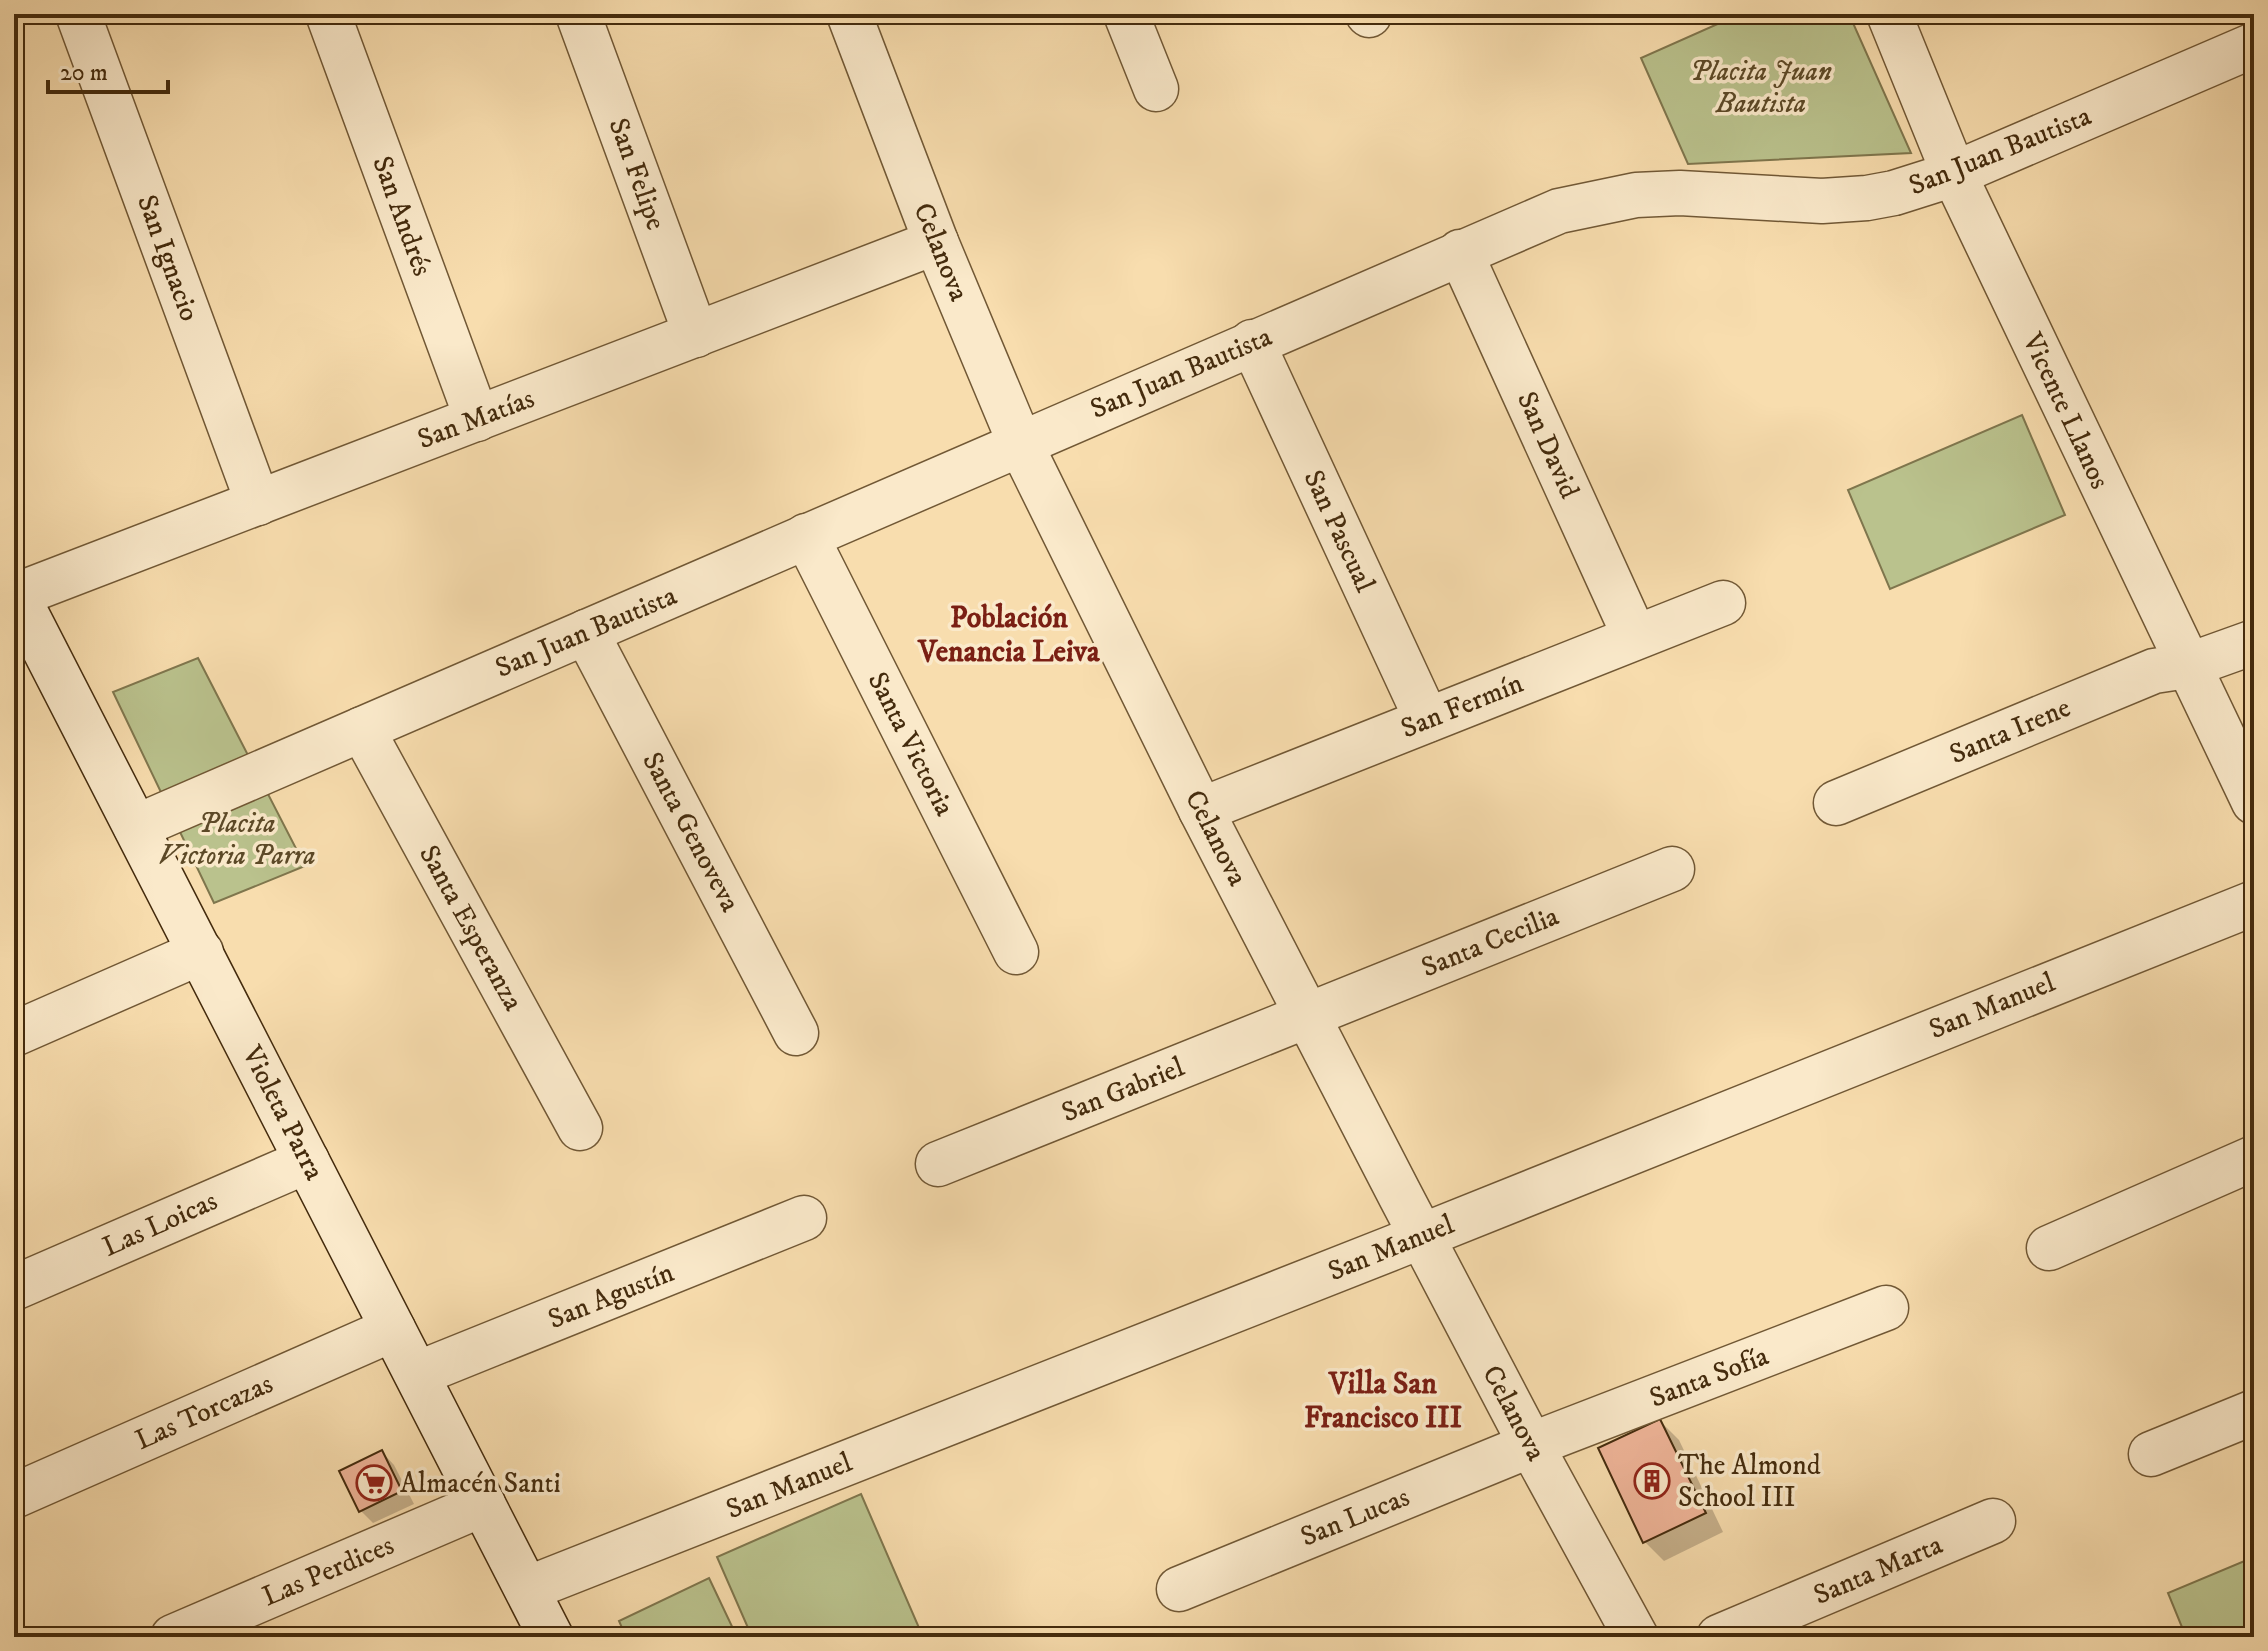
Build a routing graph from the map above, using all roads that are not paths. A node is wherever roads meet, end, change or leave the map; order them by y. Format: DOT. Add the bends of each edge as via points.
graph roads {
  1 [pos="78,14"];
  2 [pos="328,14"];
  3 [pos="578,14"];
  4 [pos="849,14"];
  5 [pos="1126,14"];
  6 [pos="1889,14"];
  7 [pos="2254,45"];
  8 [pos="1156,89"];
  9 [pos="1954,174"];
  10 [pos="936,242"];
  11 [pos="1460,252"];
  12 [pos="696,335"];
  13 [pos="1252,342"];
  14 [pos="477,419"];
  15 [pos="1020,443"];
  16 [pos="258,503"];
  17 [pos="806,536"];
  18 [pos="15,593"];
  19 [pos="1723,603"];
  20 [pos="586,632"];
  21 [pos="1635,637"];
  22 [pos="2254,642"];
  23 [pos="2187,666"];
  24 [pos="1427,720"];
  25 [pos="362,729"];
  26 [pos="2254,802"];
  27 [pos="1836,803"];
  28 [pos="1201,810"];
  29 [pos="136,827"];
  30 [pos="1672,869"];
  31 [pos="2254,903"];
  32 [pos="201,952"];
  33 [pos="1016,952"];
  34 [pos="1307,1016"];
  35 [pos="796,1033"];
  36 [pos="14,1034"];
  37 [pos="580,1128"];
  38 [pos="2254,1158"];
  39 [pos="307,1161"];
  40 [pos="938,1164"];
  41 [pos="804,1218"];
  42 [pos="1421,1236"];
  43 [pos="2049,1248"];
  44 [pos="14,1288"];
  45 [pos="1886,1308"];
  46 [pos="393,1329"];
  47 [pos="417,1374"];
  48 [pos="2254,1412"];
  49 [pos="1531,1445"];
  50 [pos="2151,1454"];
  51 [pos="14,1496"];
  52 [pos="483,1504"];
  53 [pos="1993,1521"];
  54 [pos="527,1589"];
  55 [pos="1179,1589"];
  56 [pos="173,1637"];
  57 [pos="551,1637"];
  58 [pos="1636,1637"];
  59 [pos="1719,1637"];
  1 -- 16 [label="street, San Ignacio"];
  2 -- 14 [label="street, San Andrés"];
  3 -- 12 [label="street, San Felipe"];
  4 -- 10 [label="street, Celanova"];
  5 -- 8 [label="street"];
  6 -- 9 [label="street, Vicente Llanos"];
  7 -- 9 [label="street, San Juan Bautista"];
  9 -- 11 [label="street, San Juan Bautista" via="1894,193 1845,200 1636,195 1559,211"];
  9 -- 23 [label="street, Vicente Llanos"];
  10 -- 12 [label="street, San Matías"];
  10 -- 15 [label="street, Celanova"];
  11 -- 13 [label="street, San Juan Bautista"];
  11 -- 21 [label="street, San David"];
  12 -- 14 [label="street, San Matías"];
  13 -- 15 [label="street, San Juan Bautista"];
  13 -- 24 [label="street, San Pascual"];
  14 -- 16 [label="street, San Matías"];
  15 -- 17 [label="street, San Juan Bautista"];
  15 -- 28 [label="street, Celanova"];
  16 -- 18 [label="street, San Matías"];
  17 -- 20 [label="street, San Juan Bautista"];
  17 -- 33 [label="street, Santa Victoria"];
  18 -- 29 [label="street, Violeta Parra"];
  19 -- 21 [label="street, San Fermín"];
  20 -- 25 [label="street, San Juan Bautista"];
  20 -- 35 [label="street, Santa Genoveva"];
  21 -- 24 [label="street, San Fermín"];
  22 -- 23 [label="street, Santa Irene"];
  23 -- 26 [label="street, Vicente Llanos"];
  23 -- 27 [label="street, Santa Irene" via="2154,671"];
  24 -- 28 [label="street, San Fermín"];
  25 -- 29 [label="street, San Juan Bautista"];
  25 -- 37 [label="street, Santa Esperanza"];
  28 -- 34 [label="street, Celanova"];
  29 -- 32 [label="street, Violeta Parra"];
  30 -- 34 [label="street, Santa Cecilia"];
  31 -- 42 [label="street, San Manuel"];
  32 -- 36 [label="street"];
  32 -- 39 [label="street, Violeta Parra"];
  34 -- 40 [label="street, San Gabriel"];
  34 -- 42 [label="street, Celanova"];
  38 -- 43 [label="street"];
  39 -- 44 [label="street, Las Loicas"];
  39 -- 46 [label="street, Violeta Parra"];
  41 -- 47 [label="street, San Agustín"];
  42 -- 49 [label="street, Celanova"];
  42 -- 54 [label="street, San Manuel"];
  45 -- 49 [label="street, Santa Sofía"];
  46 -- 47 [label="street, Violeta Parra"];
  46 -- 51 [label="street, Las Torcazas"];
  47 -- 52 [label="street, Violeta Parra"];
  48 -- 50 [label="street"];
  49 -- 55 [label="street, San Lucas"];
  49 -- 58 [label="street, Celanova"];
  52 -- 54 [label="street, Violeta Parra"];
  52 -- 56 [label="street, Las Perdices"];
  53 -- 59 [label="street, Santa Marta"];
  54 -- 57 [label="street, Violeta Parra"];
}
